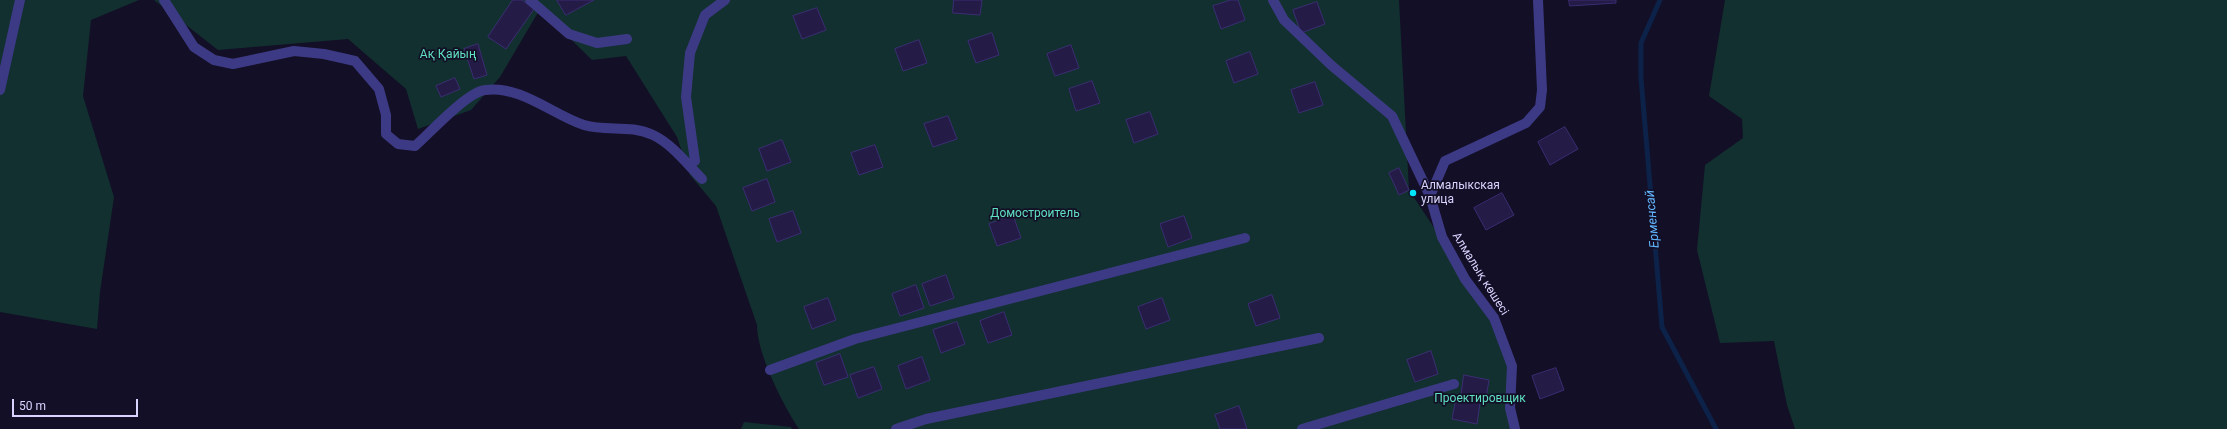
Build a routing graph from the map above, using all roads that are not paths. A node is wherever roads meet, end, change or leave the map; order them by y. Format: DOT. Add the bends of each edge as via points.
graph roads {
  1 [pos="20,0"];
  2 [pos="164,0"];
  3 [pos="530,0"];
  4 [pos="725,0"];
  5 [pos="1274,0"];
  6 [pos="1538,0"];
  7 [pos="170,5"];
  8 [pos="628,39"];
  9 [pos="0,90"];
  10 [pos="695,161"];
  11 [pos="702,179"];
  12 [pos="1430,196"];
  13 [pos="1245,238"];
  14 [pos="1318,338"];
  15 [pos="770,370"];
  16 [pos="1454,384"];
  17 [pos="896,429"];
  18 [pos="1302,429"];
  19 [pos="1516,429"];
  1 -- 9 [label="street"];
  2 -- 7 [label="street"];
  3 -- 8 [label="street" via="570,34 597,43"];
  4 -- 10 [label="street" via="706,15 690,53 686,97"];
  5 -- 12 [label="street, Алмалық көшесі" via="1284,20 1331,65 1392,116"];
  6 -- 12 [label="street" via="1542,90 1540,107 1526,123 1445,161"];
  7 -- 11 [label="street" via="194,47 214,60 233,64 294,51 355,61 379,88 386,114 386,134 398,144 415,146 469,98 485,90 507,91 586,125 631,128 654,136 668,145"];
  12 -- 19 [label="street, Алмалық көшесі" via="1442,237 1465,279 1494,318 1512,366 1510,408"];
  13 -- 15 [label="street" via="855,339"];
  14 -- 17 [label="street" via="926,419"];
  16 -- 18 [label="street"];
}
